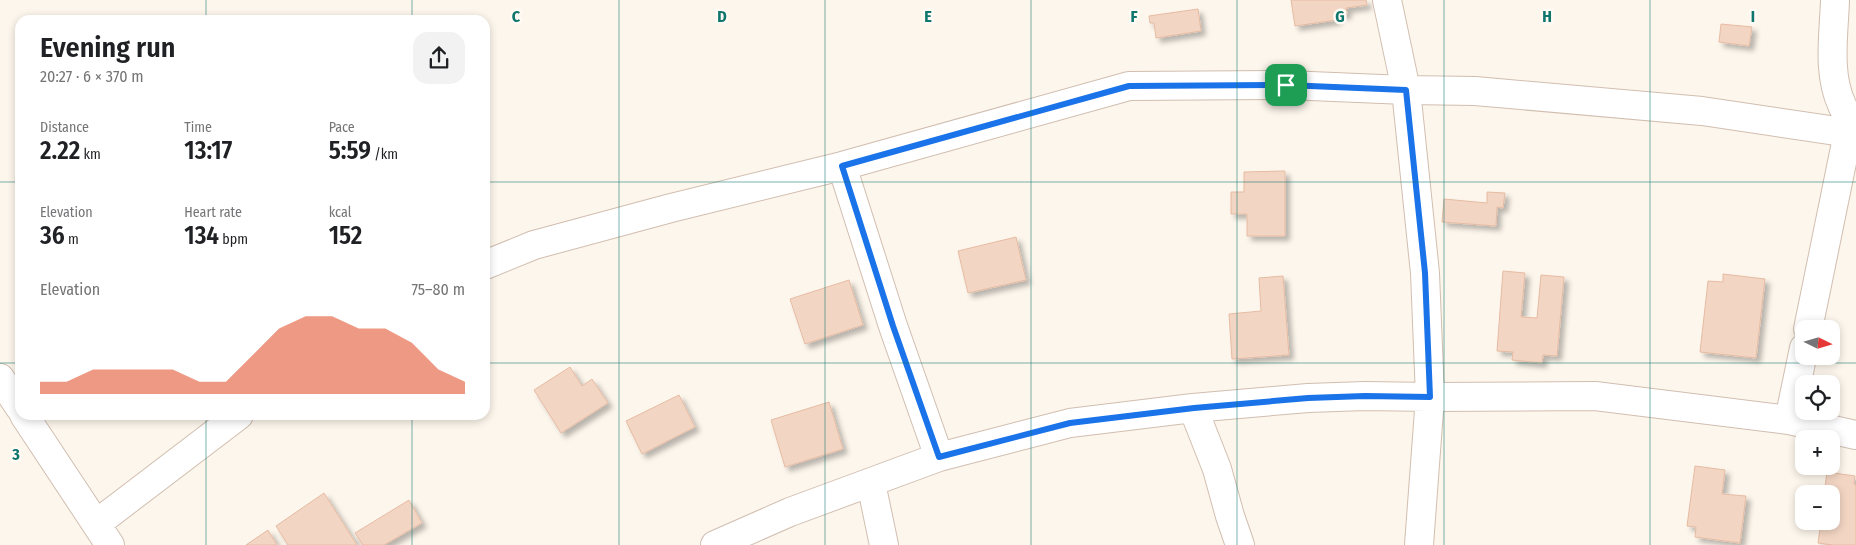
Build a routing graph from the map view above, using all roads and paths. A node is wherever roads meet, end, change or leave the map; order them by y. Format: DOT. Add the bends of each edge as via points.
graph roads {
  1 [pos="1387,0"];
  2 [pos="1835,0"];
  3 [pos="1406,90"];
  4 [pos="1853,132"];
  5 [pos="842,166"];
  6 [pos="490,263"];
  7 [pos="1810,320"];
  8 [pos="1800,365"];
  9 [pos="0,378"];
  10 [pos="1430,397"];
  11 [pos="15,400"];
  12 [pos="1194,408"];
  13 [pos="27,420"];
  14 [pos="233,420"];
  15 [pos="1789,420"];
  16 [pos="1856,435"];
  17 [pos="939,457"];
  18 [pos="871,483"];
  19 [pos="103,534"];
  20 [pos="715,545"];
  21 [pos="884,545"];
  22 [pos="1240,545"];
  23 [pos="1419,545"];
  1 -- 3 [label="street"];
  2 -- 4 [label="street" via="1833,61 1836,88"];
  3 -- 4 [label="street" via="1475,91 1702,111"];
  3 -- 5 [label="street" via="1286,85 1129,86"];
  3 -- 10 [label="street" via="1425,273"];
  4 -- 7 [label="street"];
  5 -- 6 [label="street" via="534,245"];
  5 -- 17 [label="street"];
  8 -- 15 [label="street"];
  9 -- 11 [label="street"];
  10 -- 12 [label="street" via="1308,398"];
  10 -- 15 [label="street" via="1594,396"];
  10 -- 23 [label="street"];
  12 -- 17 [label="street" via="1070,423"];
  12 -- 22 [label="street"];
  13 -- 19 [label="street"];
  14 -- 19 [label="street"];
  15 -- 16 [label="street"];
  17 -- 18 [label="street"];
  18 -- 20 [label="street" via="790,512"];
  18 -- 21 [label="street"];
}
